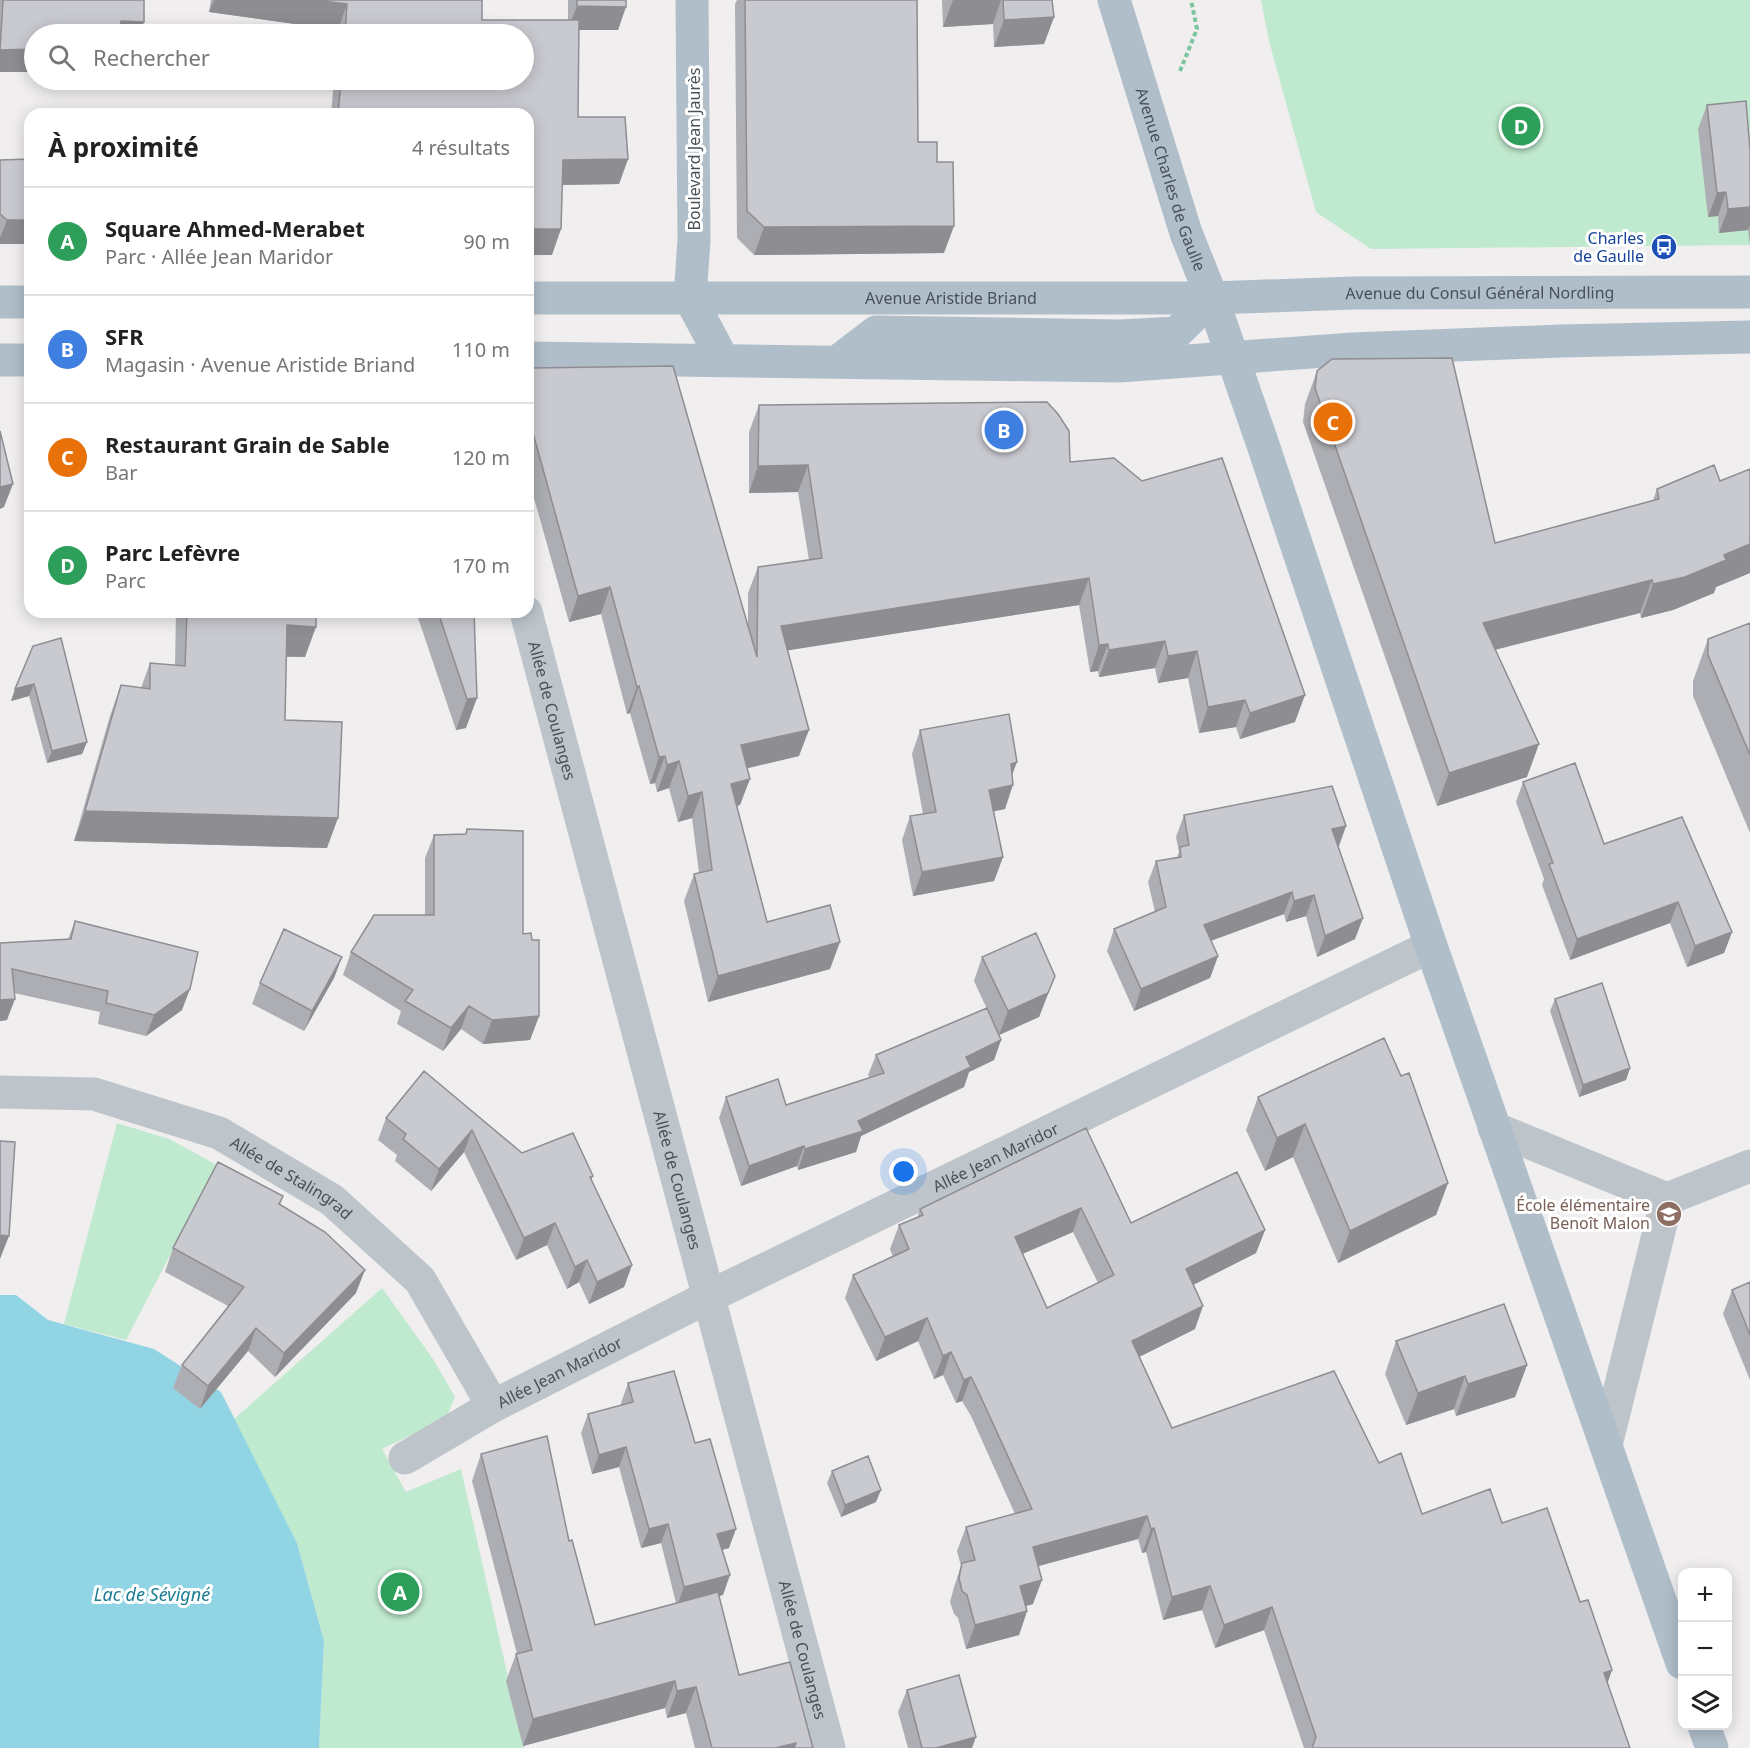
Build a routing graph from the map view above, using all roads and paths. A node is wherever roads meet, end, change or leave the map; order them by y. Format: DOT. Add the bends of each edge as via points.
graph roads {
  1 [pos="692,0"];
  2 [pos="1114,0"];
  3 [pos="1191,0"];
  4 [pos="1148,103"];
  5 [pos="1750,292"];
  6 [pos="534,298"];
  7 [pos="690,298"];
  8 [pos="1212,298"];
  9 [pos="0,302"];
  10 [pos="24,302"];
  11 [pos="1750,338"];
  12 [pos="1231,357"];
  13 [pos="534,358"];
  14 [pos="0,360"];
  15 [pos="24,360"];
  16 [pos="723,360"];
  17 [pos="838,361"];
  18 [pos="528,618"];
  19 [pos="1431,946"];
  20 [pos="0,1092"];
  21 [pos="1494,1128"];
  22 [pos="1750,1166"];
  23 [pos="1667,1199"];
  24 [pos="710,1296"];
  25 [pos="493,1406"];
  26 [pos="1606,1445"];
  27 [pos="405,1458"];
  28 [pos="1678,1649"];
  29 [pos="1706,1730"];
  30 [pos="829,1748"];
  31 [pos="1712,1748"];
  1 -- 7 [label="main road, Boulevard Jean Jaurès" via="694,240"];
  2 -- 4 [label="main road, Avenue Charles de Gaulle"];
  3 -- 4 [label="path" via="1197,29 1182,69"];
  4 -- 8 [label="main road, Avenue Charles de Gaulle" via="1186,233"];
  5 -- 8 [label="main road, Avenue du Consul Général Nordling" via="1353,293"];
  6 -- 7 [label="main road, Avenue Aristide Briand"];
  7 -- 8 [label="main road, Avenue Aristide Briand"];
  7 -- 16 [label="main road"];
  8 -- 12 [label="main road, Avenue Charles de Gaulle"];
  8 -- 17 [label="main road" via="1176,333 1120,336 876,332"];
  9 -- 10 [label="main road"];
  11 -- 12 [label="main road" via="1560,341"];
  12 -- 17 [label="main road" via="1119,366"];
  12 -- 19 [label="main road, Avenue Charles de Gaulle"];
  13 -- 16 [label="main road"];
  14 -- 15 [label="main road"];
  16 -- 17 [label="main road"];
  18 -- 24 [label="street, Allée de Coulanges"];
  19 -- 21 [label="main road, Avenue Charles de Gaulle"];
  19 -- 24 [label="street, Allée Jean Maridor"];
  20 -- 25 [label="street, Allée de Stalingrad" via="94,1094 219,1133 332,1200 420,1280"];
  21 -- 23 [label="street"];
  21 -- 26 [label="main road, Avenue Charles de Gaulle"];
  22 -- 23 [label="street"];
  23 -- 26 [label="street"];
  24 -- 25 [label="street, Allée Jean Maridor"];
  24 -- 30 [label="street, Allée de Coulanges"];
  25 -- 27 [label="street, Allée Jean Maridor"];
  26 -- 28 [label="main road, Avenue Charles de Gaulle"];
  29 -- 31 [label="main road"];
}
